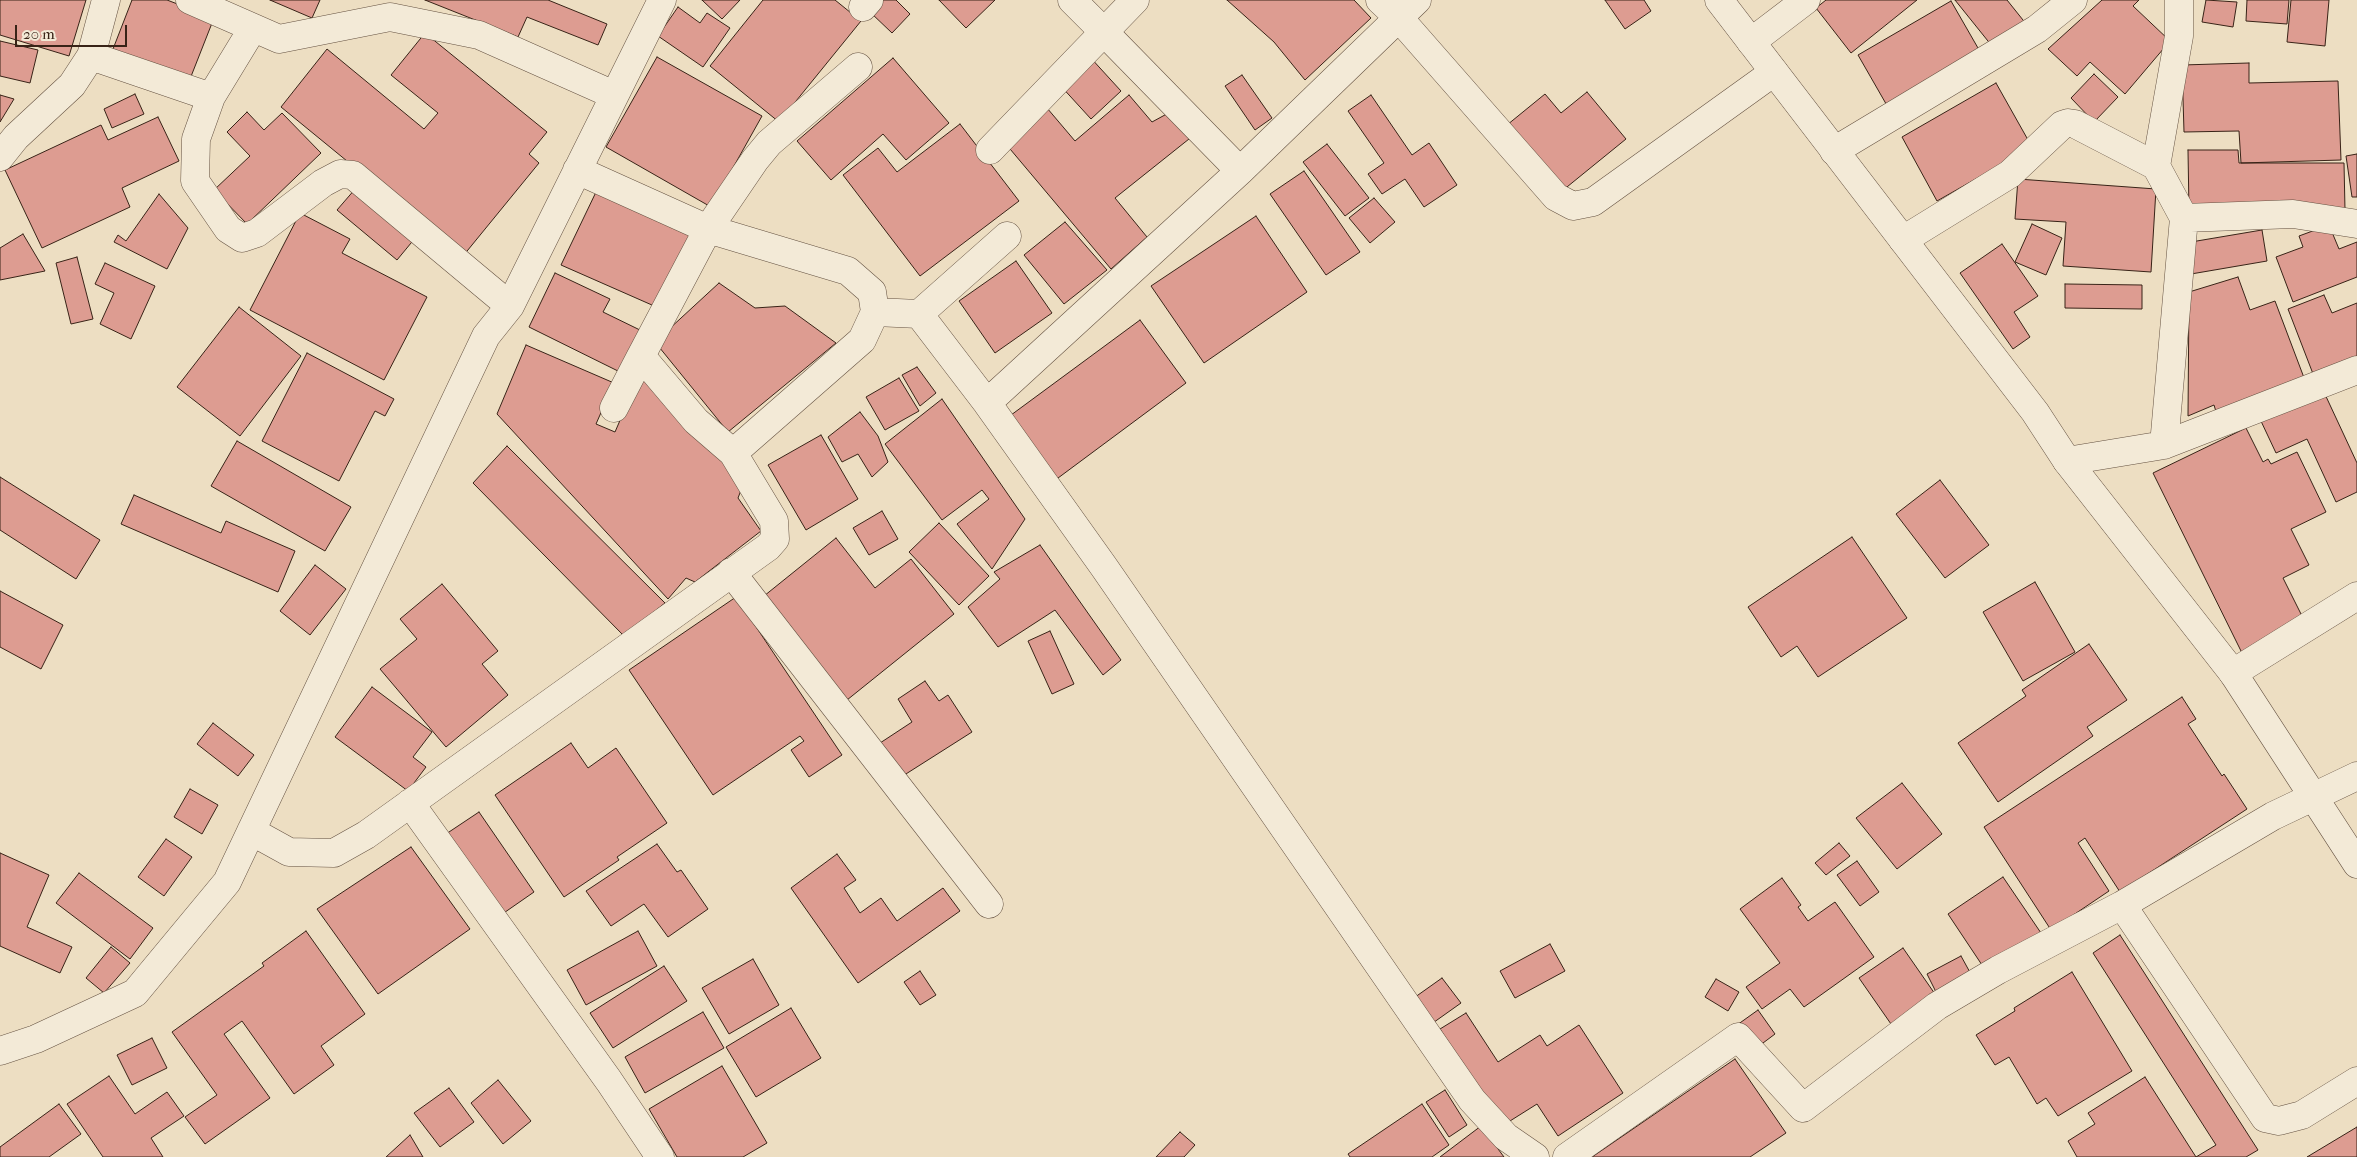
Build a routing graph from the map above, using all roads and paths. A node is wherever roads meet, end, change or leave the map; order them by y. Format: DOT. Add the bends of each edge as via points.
graph roads {
  1 [pos="106,0"];
  2 [pos="190,0"];
  3 [pos="662,0"];
  4 [pos="1072,0"];
  5 [pos="1135,0"];
  6 [pos="1719,0"];
  7 [pos="1806,0"];
  8 [pos="2073,0"];
  9 [pos="2179,0"];
  10 [pos="1399,6"];
  11 [pos="253,28"];
  12 [pos="1104,32"];
  13 [pos="1752,42"];
  14 [pos="91,56"];
  15 [pos="858,67"];
  16 [pos="1774,72"];
  17 [pos="614,96"];
  18 [pos="211,97"];
  19 [pos="990,150"];
  20 [pos="1834,151"];
  21 [pos="0,157"];
  22 [pos="2156,166"];
  23 [pos="577,170"];
  24 [pos="1240,171"];
  25 [pos="2184,218"];
  26 [pos="2357,224"];
  27 [pos="708,229"];
  28 [pos="1007,236"];
  29 [pos="1903,240"];
  30 [pos="510,306"];
  31 [pos="875,312"];
  32 [pos="919,314"];
  33 [pos="641,356"];
  34 [pos="2357,370"];
  35 [pos="987,403"];
  36 [pos="614,408"];
  37 [pos="2164,445"];
  38 [pos="733,453"];
  39 [pos="2067,461"];
  40 [pos="731,572"];
  41 [pos="2357,596"];
  42 [pos="2233,673"];
  43 [pos="2357,776"];
  44 [pos="2314,797"];
  45 [pos="410,803"];
  46 [pos="251,831"];
  47 [pos="2357,864"];
  48 [pos="989,904"];
  49 [pos="2122,906"];
  50 [pos="0,1051"];
  51 [pos="2357,1081"];
  52 [pos="660,1157"];
  53 [pos="1535,1157"];
  54 [pos="1567,1157"];
  1 -- 14 [label="street"];
  2 -- 11 [label="street"];
  3 -- 17 [label="street"];
  4 -- 12 [label="street"];
  5 -- 12 [label="street"];
  6 -- 13 [label="street"];
  7 -- 13 [label="street"];
  8 -- 20 [label="street" via="2036,29"];
  9 -- 22 [label="street" via="2179,36"];
  10 -- 16 [label="street" via="1556,197 1573,206 1593,202"];
  10 -- 24 [label="street"];
  11 -- 17 [label="street" via="279,39 390,17 479,35"];
  11 -- 18 [label="street"];
  12 -- 19 [label="street"];
  12 -- 24 [label="street"];
  13 -- 16 [label="street"];
  14 -- 18 [label="street"];
  14 -- 21 [label="street" via="72,85 16,137"];
  15 -- 27 [label="street" via="769,143"];
  16 -- 20 [label="street"];
  17 -- 23 [label="street"];
  18 -- 30 [label="street" via="196,139 194,181 228,229 242,238 257,233 324,182 340,174 353,176"];
  20 -- 29 [label="street"];
  22 -- 25 [label="street"];
  22 -- 29 [label="street" via="2068,123 2010,174"];
  23 -- 27 [label="street"];
  23 -- 30 [label="street"];
  24 -- 35 [label="street"];
  25 -- 26 [label="street" via="2293,214"];
  25 -- 37 [label="street"];
  27 -- 31 [label="street" via="848,271 872,292"];
  27 -- 33 [label="street"];
  28 -- 32 [label="street"];
  29 -- 39 [label="street" via="2035,412"];
  30 -- 46 [label="street" via="486,336"];
  31 -- 32 [label="street"];
  31 -- 38 [label="street" via="862,340"];
  32 -- 35 [label="street"];
  33 -- 36 [label="street"];
  33 -- 38 [label="street" via="696,421"];
  34 -- 37 [label="street"];
  35 -- 53 [label="street" via="1472,1100 1506,1137"];
  37 -- 39 [label="street"];
  38 -- 40 [label="street" via="774,521 775,531 768,547"];
  39 -- 42 [label="street"];
  40 -- 45 [label="street"];
  40 -- 48 [label="street"];
  41 -- 42 [label="street"];
  42 -- 44 [label="street"];
  43 -- 44 [label="street"];
  44 -- 47 [label="street"];
  44 -- 49 [label="street" via="2273,816"];
  45 -- 46 [label="street" via="366,835 334,853 289,852"];
  45 -- 52 [label="street"];
  46 -- 50 [label="street" via="227,882 135,993 36,1039"];
  49 -- 51 [label="street" via="2264,1118 2279,1122 2302,1115"];
  49 -- 54 [label="street" via="1998,970 1937,1006 1803,1108 1738,1037"];
}
